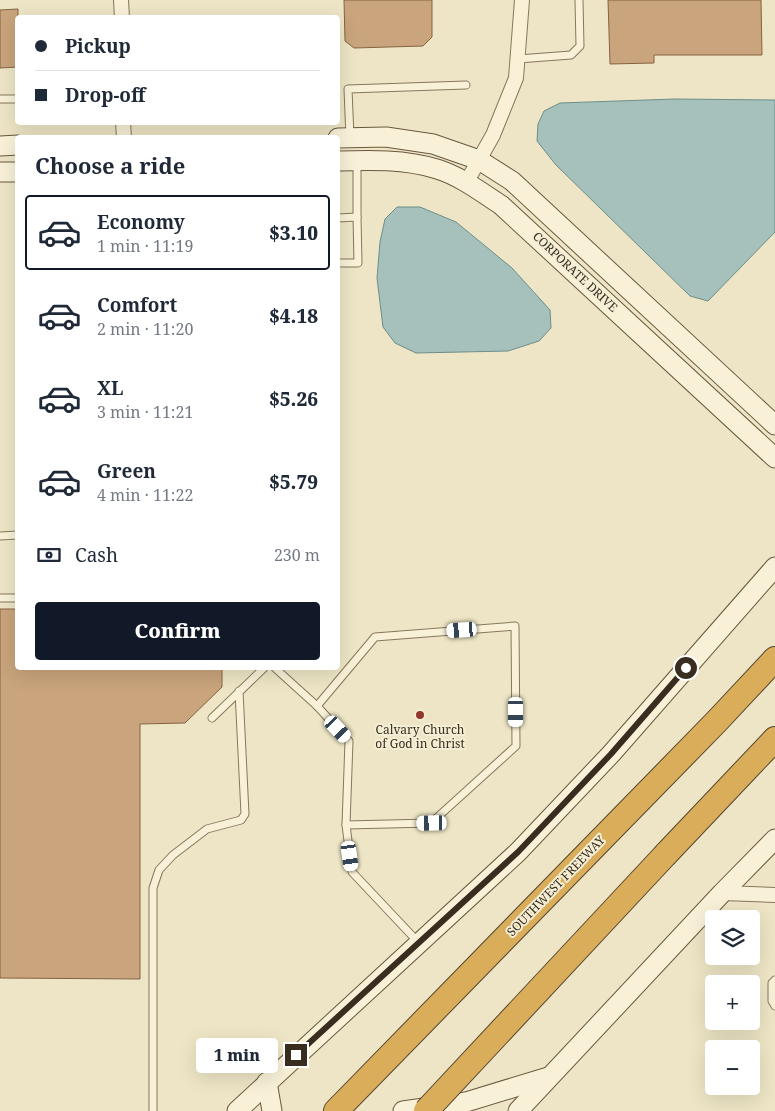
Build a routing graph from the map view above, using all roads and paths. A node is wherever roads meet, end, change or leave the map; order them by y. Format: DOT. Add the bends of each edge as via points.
graph roads {
  1 [pos="122,0"];
  2 [pos="522,0"];
  3 [pos="579,0"];
  4 [pos="122,15"];
  5 [pos="518,59"];
  6 [pos="466,85"];
  7 [pos="15,98"];
  8 [pos="0,99"];
  9 [pos="344,138"];
  10 [pos="0,146"];
  11 [pos="15,146"];
  12 [pos="357,160"];
  13 [pos="479,160"];
  14 [pos="340,161"];
  15 [pos="0,172"];
  16 [pos="15,172"];
  17 [pos="466,183"];
  18 [pos="357,217"];
  19 [pos="340,218"];
  20 [pos="340,263"];
  21 [pos="775,425"];
  22 [pos="775,458"];
  23 [pos="15,535"];
  24 [pos="0,536"];
  25 [pos="775,568"];
  26 [pos="0,598"];
  27 [pos="15,598"];
  28 [pos="775,659"];
  29 [pos="262,670"];
  30 [pos="277,670"];
  31 [pos="239,691"];
  32 [pos="317,706"];
  33 [pos="212,718"];
  34 [pos="775,739"];
  35 [pos="346,825"];
  36 [pos="775,840"];
  37 [pos="722,893"];
  38 [pos="775,895"];
  39 [pos="419,943"];
  40 [pos="775,980"];
  41 [pos="775,1006"];
  42 [pos="549,1076"];
  43 [pos="267,1082"];
  44 [pos="153,1111"];
  45 [pos="237,1111"];
  46 [pos="272,1111"];
  47 [pos="336,1111"];
  48 [pos="403,1111"];
  49 [pos="426,1111"];
  50 [pos="518,1111"];
  1 -- 4 [label="street"];
  2 -- 5 [label="street"];
  3 -- 5 [label="lane" via="580,46 571,55"];
  5 -- 13 [label="street" via="516,78"];
  6 -- 9 [label="lane" via="348,89"];
  7 -- 8 [label="lane"];
  9 -- 13 [label="main road, CORPORATE DRIVE" via="386,137 433,144"];
  10 -- 11 [label="main road"];
  12 -- 14 [label="main road, CORPORATE DRIVE"];
  12 -- 17 [label="main road, CORPORATE DRIVE" via="400,162 438,169"];
  12 -- 18 [label="lane"];
  13 -- 17 [label="street"];
  13 -- 21 [label="main road, CORPORATE DRIVE" via="512,181"];
  15 -- 16 [label="main road"];
  17 -- 22 [label="main road, CORPORATE DRIVE" via="501,205"];
  18 -- 19 [label="lane"];
  18 -- 20 [label="lane" via="358,263"];
  23 -- 24 [label="lane"];
  25 -- 39 [label="main road" via="605,761 518,852"];
  26 -- 27 [label="lane"];
  28 -- 47 [label="highway, SOUTHWEST FREEWAY"];
  29 -- 31 [label="lane"];
  30 -- 32 [label="lane"];
  31 -- 33 [label="lane"];
  31 -- 44 [label="lane" via="245,814 241,820 207,829 173,855 158,870 154,888"];
  32 -- 35 [label="lane" via="349,741"];
  32 -- 35 [label="lane" via="375,638 515,626 516,746 432,823"];
  34 -- 49 [label="highway, bridge"];
  35 -- 39 [label="lane" via="352,872"];
  36 -- 37 [label="main road"];
  37 -- 38 [label="street"];
  37 -- 42 [label="main road"];
  39 -- 43 [label="main road"];
  40 -- 41 [label="lane" via="772,983"];
  42 -- 48 [label="main road" via="466,1102"];
  42 -- 50 [label="main road"];
  43 -- 45 [label="main road"];
  43 -- 46 [label="main road"];
}
